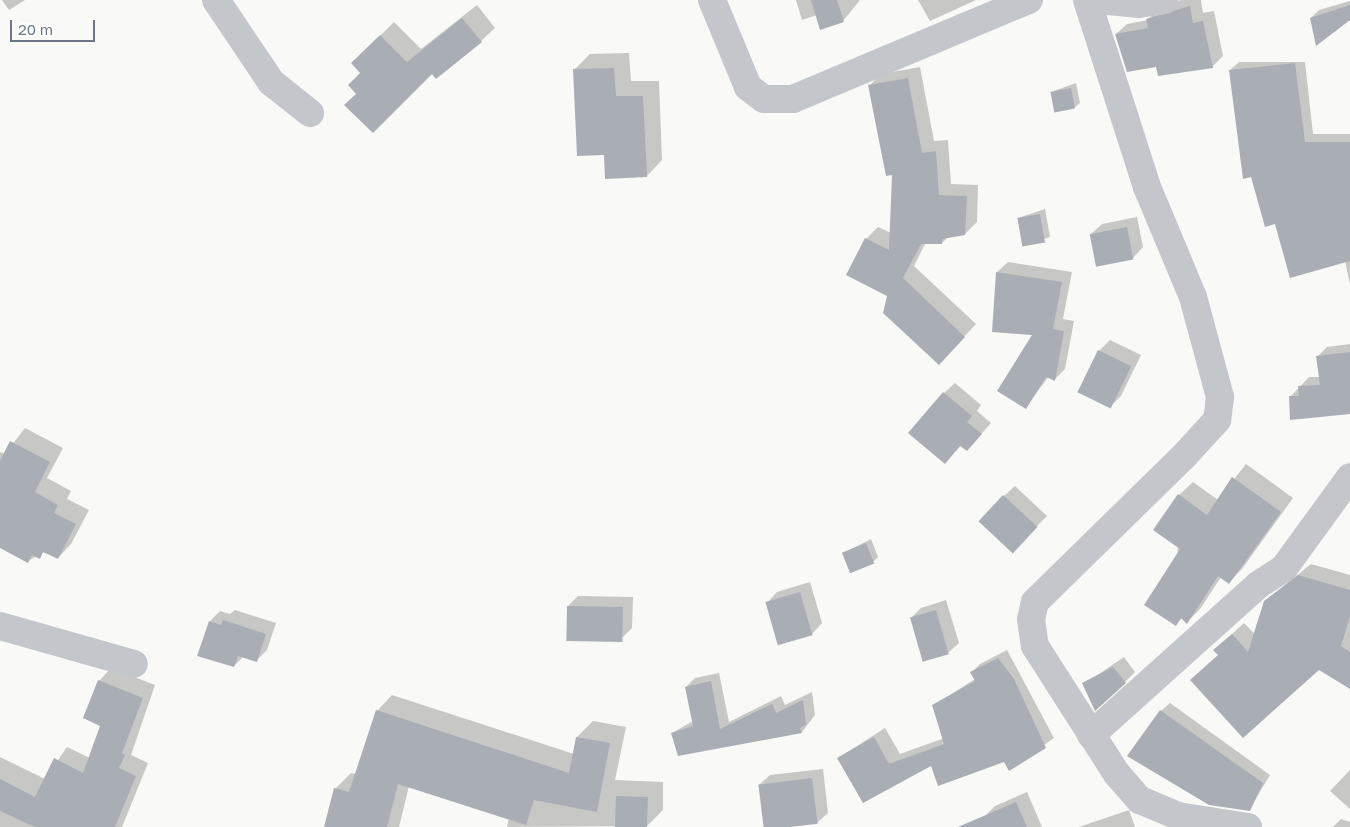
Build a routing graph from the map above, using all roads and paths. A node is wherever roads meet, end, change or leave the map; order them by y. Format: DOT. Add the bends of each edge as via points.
graph roads {
  1 [pos="216,0"];
  2 [pos="712,0"];
  3 [pos="1028,0"];
  4 [pos="1087,0"];
  5 [pos="1099,0"];
  6 [pos="1164,0"];
  7 [pos="310,113"];
  8 [pos="1350,477"];
  9 [pos="0,626"];
  10 [pos="134,664"];
  11 [pos="1091,735"];
  12 [pos="1248,827"];
  1 -- 7 [label="street" via="271,82"];
  2 -- 3 [label="street" via="748,87 764,98 792,99"];
  4 -- 11 [label="street" via="1147,187 1193,297 1220,398 1217,420 1197,442 1034,602 1031,619 1036,646"];
  5 -- 6 [label="street" via="1139,4"];
  8 -- 11 [label="street" via="1284,568 1258,585"];
  9 -- 10 [label="street"];
  11 -- 12 [label="street" via="1140,800 1178,816"];
}
